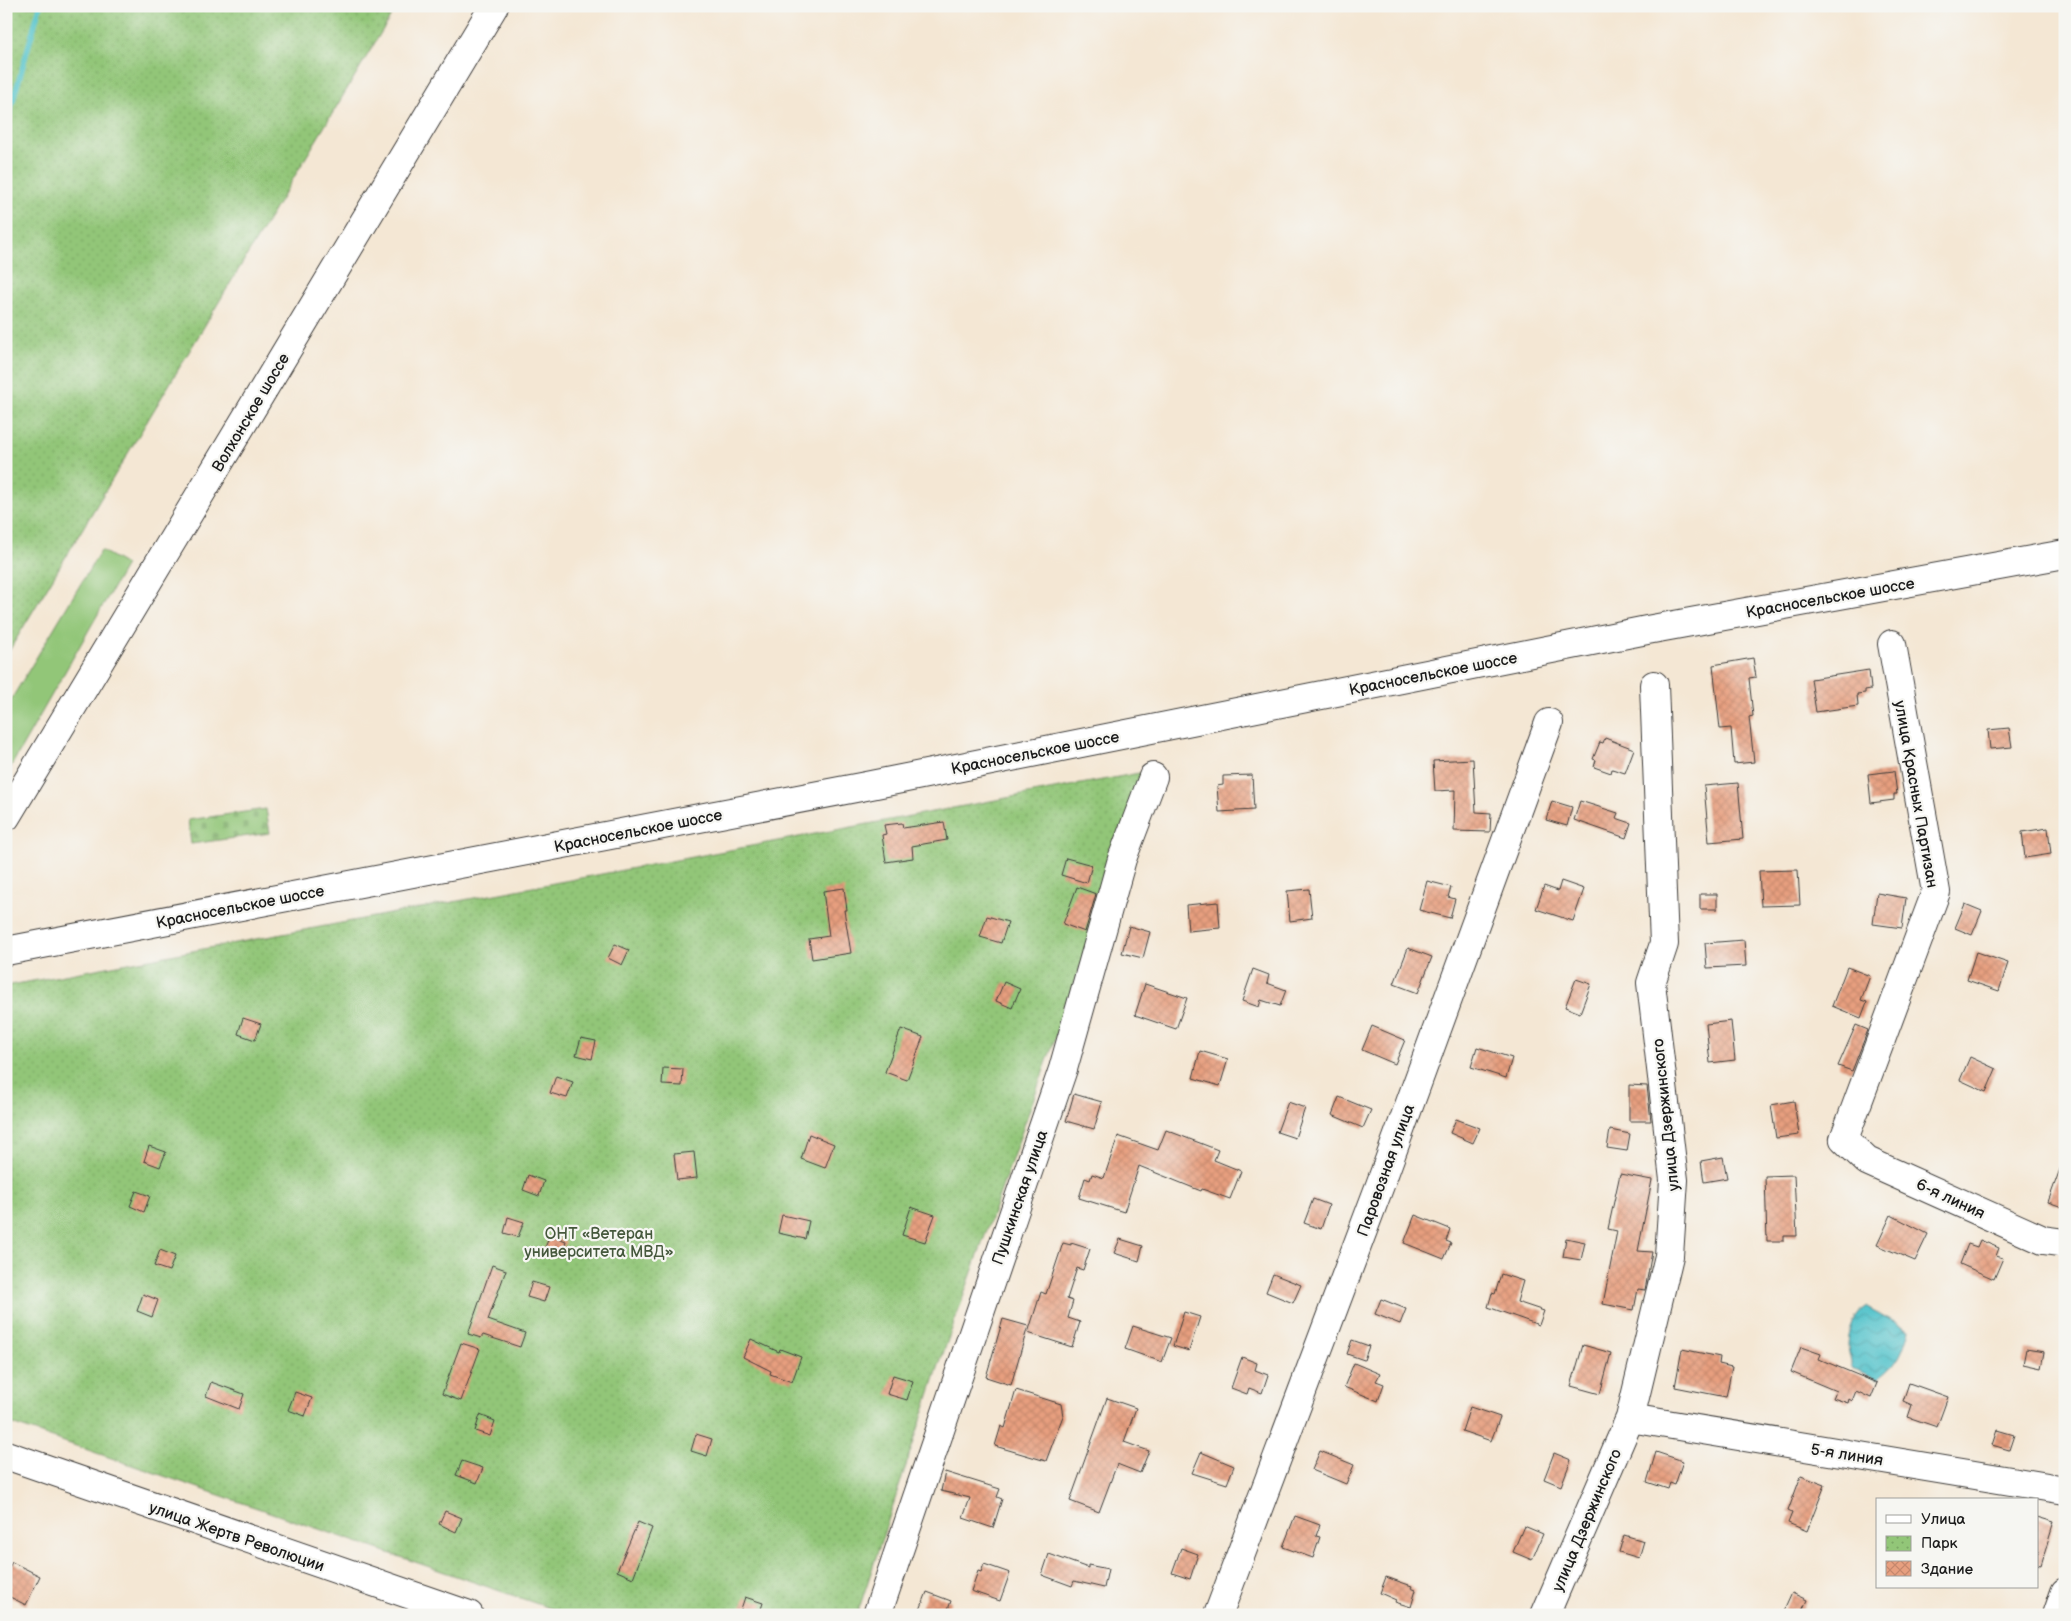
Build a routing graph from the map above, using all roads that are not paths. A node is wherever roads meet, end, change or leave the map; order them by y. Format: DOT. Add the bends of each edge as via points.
graph roads {
  1 [pos="494,6"];
  2 [pos="2065,554"];
  3 [pos="1892,644"];
  4 [pos="1654,685"];
  5 [pos="1549,723"];
  6 [pos="1153,777"];
  7 [pos="6,817"];
  8 [pos="6,934"];
  9 [pos="33,946"];
  10 [pos="6,951"];
  11 [pos="1844,1139"];
  12 [pos="2065,1243"];
  13 [pos="1630,1418"];
  14 [pos="6,1455"];
  15 [pos="2065,1490"];
  16 [pos="2065,1592"];
  17 [pos="469,1615"];
  18 [pos="876,1615"];
  19 [pos="1218,1615"];
  20 [pos="1545,1615"];
  21 [pos="2057,1615"];
  1 -- 7 [label="street, Волхонское шоссе"];
  2 -- 9 [label="street, Красносельское шоссе" via="1637,632 866,786"];
  3 -- 11 [label="street, улица Красных Партизан" via="1936,892"];
  4 -- 13 [label="street, улица Дзержинского" via="1664,944 1651,983 1674,1180 1669,1256"];
  5 -- 19 [label="street, Паровозная улица"];
  6 -- 18 [label="street, Пушкинская улица" via="1122,860 1063,1070"];
  8 -- 9 [label="street"];
  9 -- 10 [label="street, Красносельское шоссе"];
  11 -- 12 [label="street, 6-я линия" via="1867,1161 2043,1240"];
  13 -- 15 [label="street, 5-я линия"];
  13 -- 20 [label="street, улица Дзержинского"];
  14 -- 17 [label="street, улица Жертв Революции"];
  16 -- 21 [label="street"];
}
